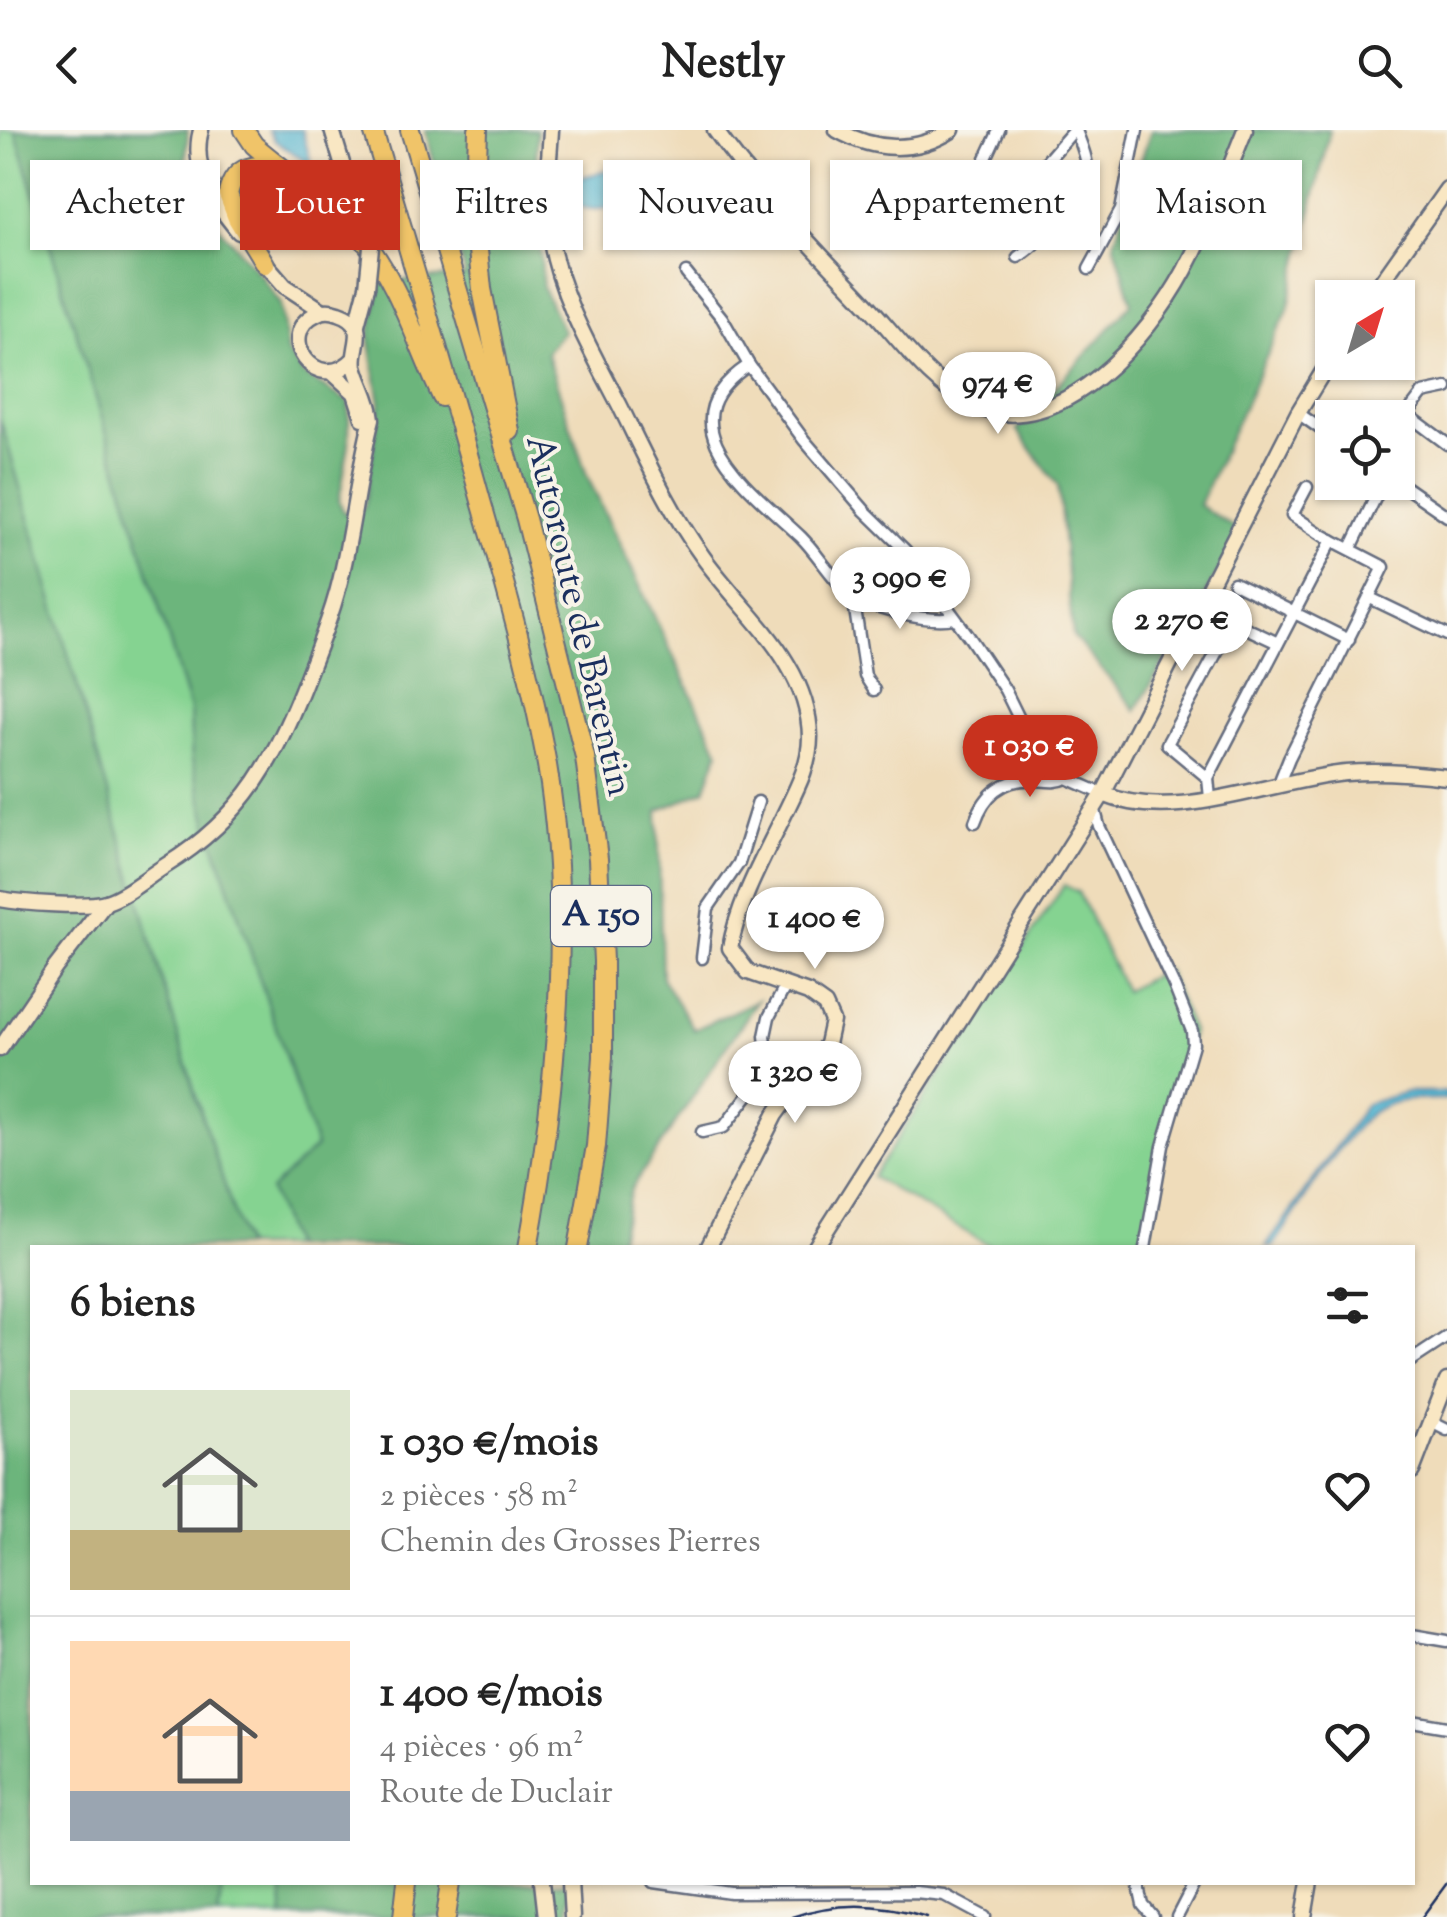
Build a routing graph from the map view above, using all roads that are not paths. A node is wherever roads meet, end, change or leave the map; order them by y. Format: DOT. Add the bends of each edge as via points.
graph roads {
  1 [pos="201,130"];
  2 [pos="209,130"];
  3 [pos="244,130"];
  4 [pos="332,130"];
  5 [pos="340,130"];
  6 [pos="373,130"];
  7 [pos="410,130"];
  8 [pos="478,130"];
  9 [pos="551,130"];
  10 [pos="715,130"];
  11 [pos="837,130"];
  12 [pos="952,130"];
  13 [pos="1000,130"];
  14 [pos="1075,130"];
  15 [pos="1138,130"];
  16 [pos="1245,130"];
  17 [pos="198,150"];
  18 [pos="270,160"];
  19 [pos="343,160"];
  20 [pos="347,160"];
  21 [pos="240,172"];
  22 [pos="1446,193"];
  23 [pos="240,220"];
  24 [pos="257,250"];
  25 [pos="362,250"];
  26 [pos="369,250"];
  27 [pos="1018,256"];
  28 [pos="265,264"];
  29 [pos="1089,269"];
  30 [pos="686,272"];
  31 [pos="1383,280"];
  32 [pos="285,286"];
  33 [pos="363,286"];
  34 [pos="330,312"];
  35 [pos="301,328"];
  36 [pos="356,328"];
  37 [pos="354,359"];
  38 [pos="748,365"];
  39 [pos="330,372"];
  40 [pos="1318,380"];
  41 [pos="1447,388"];
  42 [pos="1298,413"];
  43 [pos="1315,425"];
  44 [pos="366,443"];
  45 [pos="466,444"];
  46 [pos="1447,444"];
  47 [pos="1306,487"];
  48 [pos="1415,494"];
  49 [pos="1374,500"];
  50 [pos="1447,501"];
  51 [pos="1443,514"];
  52 [pos="526,519"];
  53 [pos="1332,540"];
  54 [pos="1351,548"];
  55 [pos="1234,583"];
  56 [pos="852,596"];
  57 [pos="1370,598"];
  58 [pos="1293,612"];
  59 [pos="954,618"];
  60 [pos="1447,635"];
  61 [pos="1349,640"];
  62 [pos="1278,643"];
  63 [pos="874,690"];
  64 [pos="1447,777"];
  65 [pos="1067,778"];
  66 [pos="1208,778"];
  67 [pos="1283,784"];
  68 [pos="1210,798"];
  69 [pos="1099,800"];
  70 [pos="758,802"];
  71 [pos="975,822"];
  72 [pos="739,862"];
  73 [pos="756,872"];
  74 [pos="0,900"];
  75 [pos="106,902"];
  76 [pos="702,958"];
  77 [pos="783,984"];
  78 [pos="0,1048"];
  79 [pos="702,1132"];
  80 [pos="722,1224"];
  81 [pos="529,1245"];
  82 [pos="579,1245"];
  83 [pos="710,1245"];
  84 [pos="718,1245"];
  85 [pos="817,1245"];
  86 [pos="1146,1245"];
  87 [pos="1447,1336"];
  88 [pos="1415,1358"];
  89 [pos="1447,1381"];
  90 [pos="1431,1422"];
  91 [pos="1447,1430"];
  92 [pos="1415,1463"];
  93 [pos="1415,1635"];
  94 [pos="1447,1640"];
  95 [pos="1415,1722"];
  96 [pos="1447,1727"];
  97 [pos="407,1885"];
  98 [pos="451,1885"];
  99 [pos="542,1885"];
  100 [pos="570,1885"];
  101 [pos="674,1885"];
  102 [pos="1139,1885"];
  103 [pos="1194,1885"];
  104 [pos="1309,1885"];
  105 [pos="822,1887"];
  106 [pos="402,1917"];
  107 [pos="446,1917"];
  108 [pos="546,1917"];
  109 [pos="572,1917"];
  110 [pos="985,1917"];
  111 [pos="1153,1917"];
  112 [pos="1178,1917"];
  113 [pos="1304,1917"];
  1 -- 17 [label="street"];
  2 -- 17 [label="street"];
  3 -- 18 [label="highway"];
  4 -- 19 [label="street"];
  5 -- 20 [label="street"];
  6 -- 45 [label="highway, Autoroute de Barentin / A 150"];
  7 -- 52 [label="highway, Autoroute de Barentin / A 150"];
  8 -- 52 [label="highway" via="482,289"];
  9 -- 73 [label="street" via="550,234 570,308 675,514 778,649 805,704 805,772"];
  10 -- 16 [label="street" via="783,215 943,384 973,405 1016,416 1077,393 1155,316 1190,259"];
  11 -- 12 [label="street" via="894,148"];
  13 -- 14 [label="street" via="973,194 971,207 982,220 998,217"];
  14 -- 27 [label="street" via="1087,161 1084,187"];
  15 -- 29 [label="street" via="1121,210"];
  17 -- 28 [label="street" via="214,202"];
  21 -- 23 [label="highway" via="230,184 230,203"];
  22 -- 31 [label="street"];
  24 -- 28 [label="highway"];
  25 -- 33 [label="street"];
  26 -- 45 [label="highway" via="412,323"];
  28 -- 32 [label="street"];
  30 -- 38 [label="street"];
  32 -- 34 [label="street"];
  32 -- 35 [label="street"];
  33 -- 34 [label="street"];
  33 -- 36 [label="street"];
  34 -- 35 [label="street"];
  34 -- 36 [label="street"];
  35 -- 39 [label="street" via="304,358"];
  36 -- 37 [label="street"];
  37 -- 39 [label="street"];
  37 -- 44 [label="street" via="372,418"];
  38 -- 56 [label="street" via="714,401 714,442 726,464"];
  38 -- 59 [label="street"];
  39 -- 44 [label="street" via="355,392"];
  40 -- 42 [label="street"];
  41 -- 46 [label="street" via="1423,392 1407,414"];
  42 -- 43 [label="street"];
  42 -- 69 [label="street"];
  44 -- 75 [label="street" via="328,624 280,744 241,806 214,832"];
  45 -- 81 [label="highway, Autoroute de Barentin / A 150" via="524,659 547,768 557,867 555,1049 548,1140"];
  47 -- 53 [label="street" via="1292,515"];
  48 -- 51 [label="street"];
  49 -- 54 [label="street"];
  50 -- 51 [label="street"];
  52 -- 82 [label="highway, Autoroute de Barentin / A 150" via="585,756 598,859 602,1057 596,1146"];
  53 -- 54 [label="street"];
  53 -- 58 [label="street"];
  54 -- 57 [label="street" via="1384,567"];
  55 -- 58 [label="street"];
  56 -- 59 [label="street" via="936,622"];
  56 -- 63 [label="street" via="864,676"];
  57 -- 60 [label="street"];
  57 -- 61 [label="street"];
  58 -- 61 [label="street"];
  58 -- 62 [label="street"];
  59 -- 65 [label="street" via="1005,690 1034,750"];
  61 -- 67 [label="street" via="1289,758"];
  62 -- 66 [label="street"];
  62 -- 66 [label="street" via="1234,622 1167,744"];
  64 -- 67 [label="street" via="1366,772"];
  65 -- 69 [label="street"];
  65 -- 71 [label="street" via="1003,785 983,800"];
  66 -- 68 [label="street"];
  67 -- 68 [label="street"];
  68 -- 69 [label="street" via="1152,806"];
  69 -- 85 [label="street"];
  69 -- 86 [label="street" via="1099,826 1192,1032"];
  70 -- 72 [label="street"];
  72 -- 73 [label="street"];
  72 -- 76 [label="street" via="708,908"];
  73 -- 77 [label="street" via="730,948 748,972"];
  74 -- 75 [label="street"];
  75 -- 78 [label="street"];
  77 -- 79 [label="street" via="769,1017 768,1061 759,1081 724,1127"];
  77 -- 80 [label="street" via="825,1005 832,1021 827,1044 776,1115"];
  80 -- 83 [label="street"];
  80 -- 84 [label="street"];
  87 -- 88 [label="street"];
  89 -- 90 [label="street"];
  90 -- 91 [label="street"];
  90 -- 92 [label="street"];
  93 -- 94 [label="street"];
  95 -- 96 [label="street"];
  97 -- 106 [label="highway"];
  98 -- 107 [label="highway"];
  99 -- 108 [label="street"];
  100 -- 109 [label="street"];
  101 -- 105 [label="street" via="732,1894"];
  102 -- 111 [label="street"];
  103 -- 112 [label="street"];
  104 -- 113 [label="street"];
  105 -- 110 [label="street" via="944,1896"];
}
